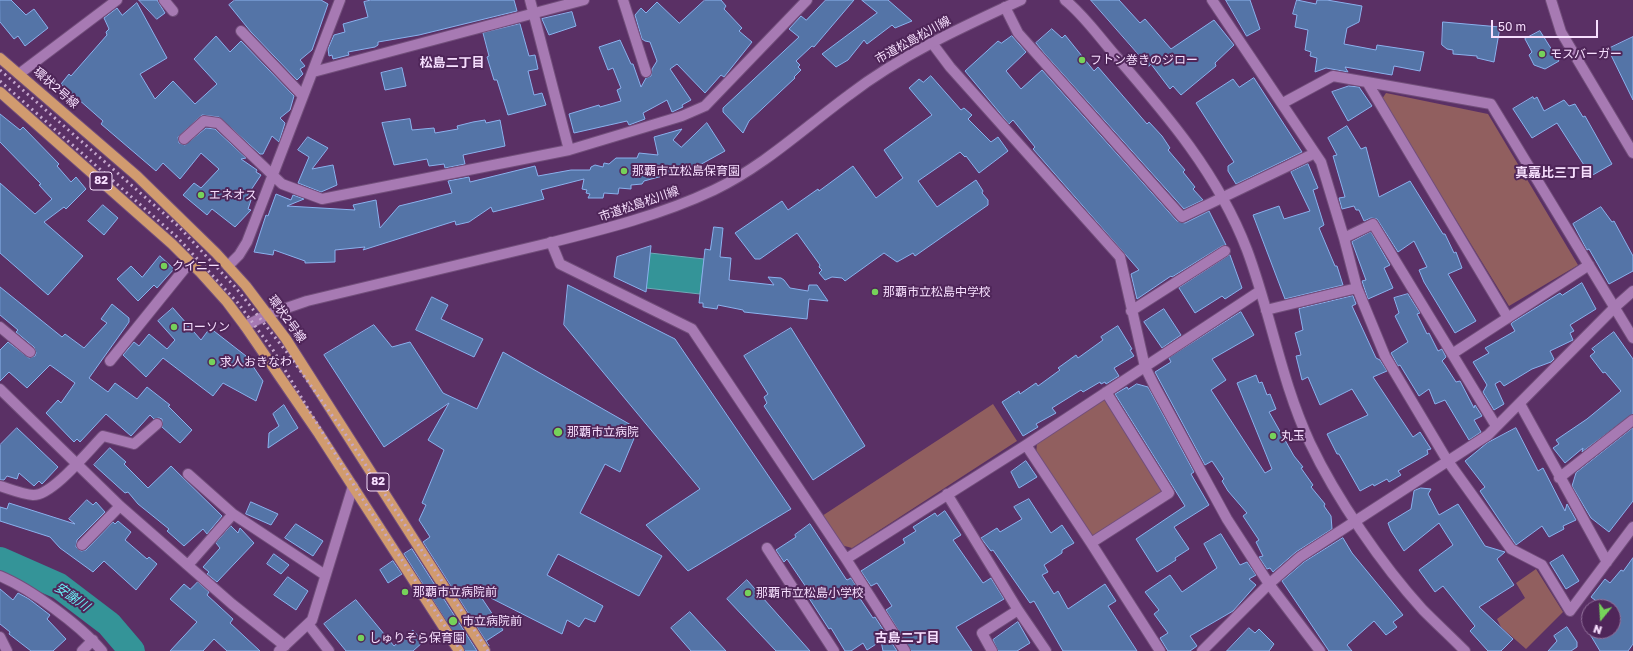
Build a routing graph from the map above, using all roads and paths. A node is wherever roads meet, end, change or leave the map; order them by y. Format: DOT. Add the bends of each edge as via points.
graph roads {
  1 [pos="117,0"];
  2 [pos="164,0"];
  3 [pos="340,0"];
  4 [pos="530,0"];
  5 [pos="584,0"];
  6 [pos="623,0"];
  7 [pos="807,0"];
  8 [pos="1021,0"];
  9 [pos="1065,0"];
  10 [pos="1212,0"];
  11 [pos="1551,0"];
  12 [pos="1005,7"];
  13 [pos="172,11"];
  14 [pos="533,13"];
  15 [pos="241,31"];
  16 [pos="932,44"];
  17 [pos="0,58"];
  18 [pos="313,72"];
  19 [pos="646,72"];
  20 [pos="19,74"];
  21 [pos="1367,82"];
  22 [pos="0,92"];
  23 [pos="303,96"];
  24 [pos="1283,103"];
  25 [pos="184,139"];
  26 [pos="569,150"];
  27 [pos="1315,153"];
  28 [pos="1633,153"];
  29 [pos="273,175"];
  30 [pos="1224,197"];
  31 [pos="1344,238"];
  32 [pos="551,242"];
  33 [pos="1225,251"];
  34 [pos="190,262"];
  35 [pos="1588,265"];
  36 [pos="228,266"];
  37 [pos="1357,288"];
  38 [pos="1260,291"];
  39 [pos="1633,291"];
  40 [pos="1615,306"];
  41 [pos="1266,310"];
  42 [pos="1132,311"];
  43 [pos="269,314"];
  44 [pos="1508,318"];
  45 [pos="245,326"];
  46 [pos="0,327"];
  47 [pos="1633,338"];
  48 [pos="30,352"];
  49 [pos="1452,354"];
  50 [pos="110,362"];
  51 [pos="1145,367"];
  52 [pos="0,389"];
  53 [pos="1106,392"];
  54 [pos="1520,404"];
  55 [pos="1633,420"];
  56 [pos="157,424"];
  57 [pos="1496,426"];
  58 [pos="1026,445"];
  59 [pos="1448,460"];
  60 [pos="77,464"];
  61 [pos="188,474"];
  62 [pos="1559,478"];
  63 [pos="0,486"];
  64 [pos="353,486"];
  65 [pos="947,494"];
  66 [pos="120,506"];
  67 [pos="233,514"];
  68 [pos="1355,520"];
  69 [pos="1633,527"];
  70 [pos="1091,543"];
  71 [pos="82,545"];
  72 [pos="767,548"];
  73 [pos="846,559"];
  74 [pos="1606,562"];
  75 [pos="188,565"];
  76 [pos="325,575"];
  77 [pos="0,576"];
  78 [pos="1269,584"];
  79 [pos="1018,610"];
  80 [pos="308,624"];
  81 [pos="0,637"];
  82 [pos="93,640"];
  83 [pos="282,648"];
  84 [pos="7,651"];
  85 [pos="82,651"];
  86 [pos="102,651"];
  87 [pos="329,651"];
  88 [pos="459,651"];
  89 [pos="486,651"];
  90 [pos="834,651"];
  91 [pos="905,651"];
  92 [pos="992,651"];
  93 [pos="1046,651"];
  94 [pos="1160,651"];
  95 [pos="1202,651"];
  96 [pos="1320,651"];
  97 [pos="1465,651"];
  1 -- 20 [label="street"];
  2 -- 13 [label="street"];
  3 -- 18 [label="street"];
  4 -- 14 [label="street"];
  5 -- 14 [label="street"];
  6 -- 19 [label="street"];
  7 -- 26 [label="street" via="706,106 682,116"];
  8 -- 12 [label="street, 市道松島松川線"];
  9 -- 30 [label="street" via="1159,106 1199,157"];
  10 -- 24 [label="street"];
  11 -- 28 [label="street" via="1561,32"];
  12 -- 16 [label="street, 市道松島松川線"];
  12 -- 30 [label="street" via="1018,33 1182,217"];
  14 -- 18 [label="street"];
  14 -- 26 [label="street"];
  15 -- 23 [label="street"];
  16 -- 32 [label="street, 市道松島松川線" via="849,94 750,171 714,190 636,220"];
  16 -- 42 [label="street" via="1120,257"];
  17 -- 20 [label="main road, 環状2号線 / 82"];
  18 -- 23 [label="street"];
  20 -- 36 [label="main road, 環状2号線 / 82" via="137,176"];
  21 -- 24 [label="street" via="1332,76"];
  21 -- 35 [label="street" via="1491,104"];
  21 -- 44 [label="street"];
  22 -- 34 [label="main road, 82"];
  23 -- 29 [label="street"];
  24 -- 27 [label="street"];
  25 -- 29 [label="street" via="204,121 218,123"];
  26 -- 29 [label="street" via="322,199 282,184"];
  27 -- 30 [label="street"];
  27 -- 31 [label="street" via="1321,162"];
  29 -- 36 [label="street" via="248,242"];
  30 -- 38 [label="street" via="1247,251"];
  31 -- 37 [label="street"];
  31 -- 49 [label="street" via="1373,224"];
  32 -- 43 [label="street, 市道松島松川線" via="307,301"];
  32 -- 73 [label="street" via="560,264 692,329"];
  33 -- 42 [label="street"];
  34 -- 45 [label="main road, 82"];
  34 -- 50 [label="street"];
  35 -- 40 [label="street"];
  35 -- 44 [label="street"];
  36 -- 43 [label="main road, 環状2号線 / 82"];
  37 -- 41 [label="street"];
  37 -- 59 [label="street" via="1385,356"];
  38 -- 41 [label="street"];
  38 -- 51 [label="street"];
  39 -- 40 [label="street"];
  40 -- 47 [label="street"];
  40 -- 54 [label="street"];
  41 -- 68 [label="street" via="1290,396 1310,443"];
  42 -- 51 [label="street"];
  43 -- 45 [label="street, 市道松島松川線"];
  43 -- 89 [label="main road, 環状2号線 / 82"];
  44 -- 49 [label="street"];
  45 -- 64 [label="main road, 82"];
  46 -- 48 [label="street"];
  49 -- 57 [label="street"];
  51 -- 53 [label="street"];
  51 -- 78 [label="street" via="1227,519"];
  52 -- 60 [label="street"];
  53 -- 58 [label="street"];
  53 -- 70 [label="street" via="1169,493"];
  54 -- 57 [label="street"];
  54 -- 62 [label="street"];
  55 -- 62 [label="street"];
  56 -- 60 [label="street" via="134,444 103,436"];
  57 -- 59 [label="street" via="1488,435"];
  58 -- 65 [label="street"];
  58 -- 70 [label="street"];
  59 -- 68 [label="street"];
  59 -- 74 [label="street" via="1511,549 1542,565 1570,611"];
  60 -- 63 [label="street" via="47,492 34,495"];
  60 -- 66 [label="street"];
  61 -- 67 [label="street"];
  62 -- 74 [label="street"];
  64 -- 76 [label="street"];
  64 -- 88 [label="main road, 82"];
  65 -- 73 [label="street"];
  65 -- 79 [label="street"];
  66 -- 71 [label="street"];
  66 -- 75 [label="street"];
  67 -- 75 [label="street"];
  67 -- 76 [label="street"];
  68 -- 78 [label="street" via="1300,557"];
  68 -- 97 [label="street" via="1397,579 1423,610"];
  69 -- 74 [label="street"];
  70 -- 94 [label="street"];
  72 -- 90 [label="street"];
  73 -- 91 [label="street"];
  75 -- 83 [label="street"];
  76 -- 80 [label="street" via="312,620"];
  77 -- 82 [label="street" via="15,582"];
  78 -- 95 [label="street"];
  78 -- 96 [label="street"];
  79 -- 92 [label="street" via="982,633"];
  79 -- 93 [label="street"];
  80 -- 83 [label="street"];
  80 -- 87 [label="street"];
  81 -- 84 [label="street"];
  82 -- 85 [label="street"];
  82 -- 86 [label="street"];
}
